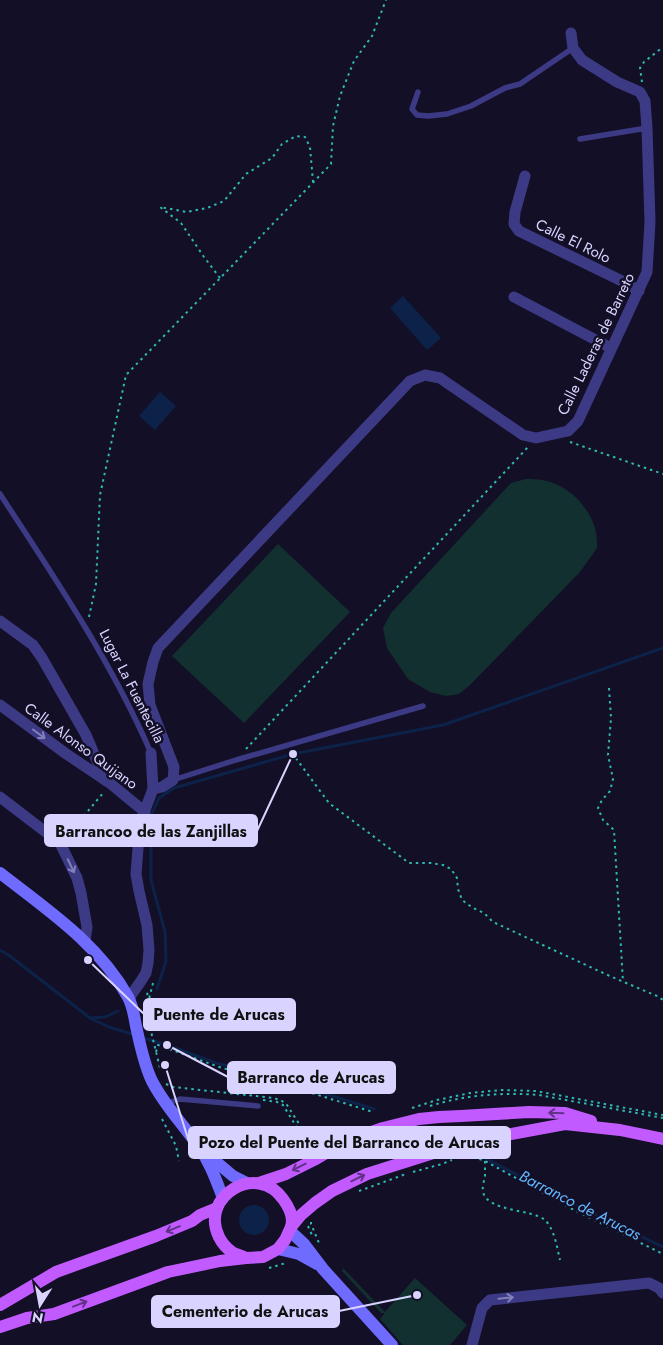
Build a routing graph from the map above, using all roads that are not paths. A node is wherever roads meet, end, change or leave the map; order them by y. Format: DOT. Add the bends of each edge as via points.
graph roads {
  1 [pos="571,33"];
  2 [pos="574,48"];
  3 [pos="418,92"];
  4 [pos="647,128"];
  5 [pos="580,139"];
  6 [pos="525,176"];
  7 [pos="638,291"];
  8 [pos="514,297"];
  9 [pos="611,348"];
  10 [pos="0,494"];
  11 [pos="0,621"];
  12 [pos="0,705"];
  13 [pos="423,706"];
  14 [pos="151,753"];
  15 [pos="173,780"];
  16 [pos="108,782"];
  17 [pos="153,789"];
  18 [pos="0,797"];
  19 [pos="145,812"];
  20 [pos="0,873"];
  21 [pos="85,941"];
  22 [pos="129,998"];
  23 [pos="165,1104"];
  24 [pos="258,1106"];
  25 [pos="620,1130"];
  26 [pos="663,1138"];
  27 [pos="198,1146"];
  28 [pos="253,1183"];
  29 [pos="220,1203"];
  30 [pos="291,1229"];
  31 [pos="278,1249"];
  32 [pos="246,1258"];
  33 [pos="319,1265"];
  34 [pos="663,1293"];
  35 [pos="0,1305"];
  36 [pos="0,1327"];
  37 [pos="392,1345"];
  38 [pos="472,1345"];
  1 -- 2 [label="street"];
  2 -- 3 [label="lane" via="520,84 447,114 417,115 412,109"];
  2 -- 4 [label="street, Calle Laderas de Barreto" via="582,60 640,92 645,101"];
  4 -- 5 [label="lane"];
  4 -- 7 [label="street, Calle Laderas de Barreto" via="650,222 647,272"];
  6 -- 7 [label="street, Calle El Rolo" via="515,212 514,224 519,232"];
  7 -- 9 [label="street, Calle Laderas de Barreto"];
  8 -- 9 [label="street"];
  9 -- 15 [label="street, Calle Laderas de Barreto" via="578,421 568,432 536,438 523,435 440,378 425,376 410,380 158,648 148,684 150,705 174,767"];
  10 -- 14 [label="lane, Lugar La Fuentecilla" via="76,610"];
  11 -- 16 [label="street" via="33,645 42,658 86,735"];
  12 -- 16 [label="street, Calle Alonso Quijano, one-way"];
  13 -- 15 [label="lane"];
  14 -- 17 [label="street, Lugar La Fuentecilla"];
  15 -- 17 [label="street"];
  16 -- 19 [label="street, Calle Alonso Quijano"];
  17 -- 19 [label="street, Lugar La Fuentecilla"];
  18 -- 21 [label="street, one-way" via="60,843 81,893 87,927"];
  19 -- 22 [label="street, Lugar La Fuentecilla" via="140,823 136,874 147,926 148,963 146,972"];
  20 -- 21 [label="main road"];
  21 -- 22 [label="main road"];
  22 -- 23 [label="main road" via="154,1066 152,1080"];
  23 -- 24 [label="lane" via="180,1099"];
  23 -- 27 [label="main road"];
  25 -- 26 [label="main road"];
  25 -- 28 [label="main road, one-way" via="565,1113 439,1116 383,1128 346,1141 293,1170"];
  30 -- 25 [label="main road, one-way" via="315,1203 332,1191 367,1174 468,1142 565,1124"];
  27 -- 28 [label="main road" via="233,1176"];
  27 -- 29 [label="main road" via="212,1168"];
  28 -- 29 [label="main road" via="234,1188"];
  28 -- 30 [label="main road" via="270,1187 279,1194 292,1217"];
  29 -- 32 [label="main road" via="214,1219 222,1243 231,1252"];
  29 -- 35 [label="main road, one-way" via="192,1221 56,1272"];
  30 -- 31 [label="main road"];
  30 -- 33 [label="main road"];
  31 -- 32 [label="main road" via="263,1257"];
  31 -- 33 [label="main road" via="298,1254"];
  36 -- 32 [label="main road, one-way" via="54,1314 168,1272"];
  33 -- 37 [label="main road"];
  38 -- 34 [label="street, one-way" via="482,1308 490,1300 648,1283"];
}
